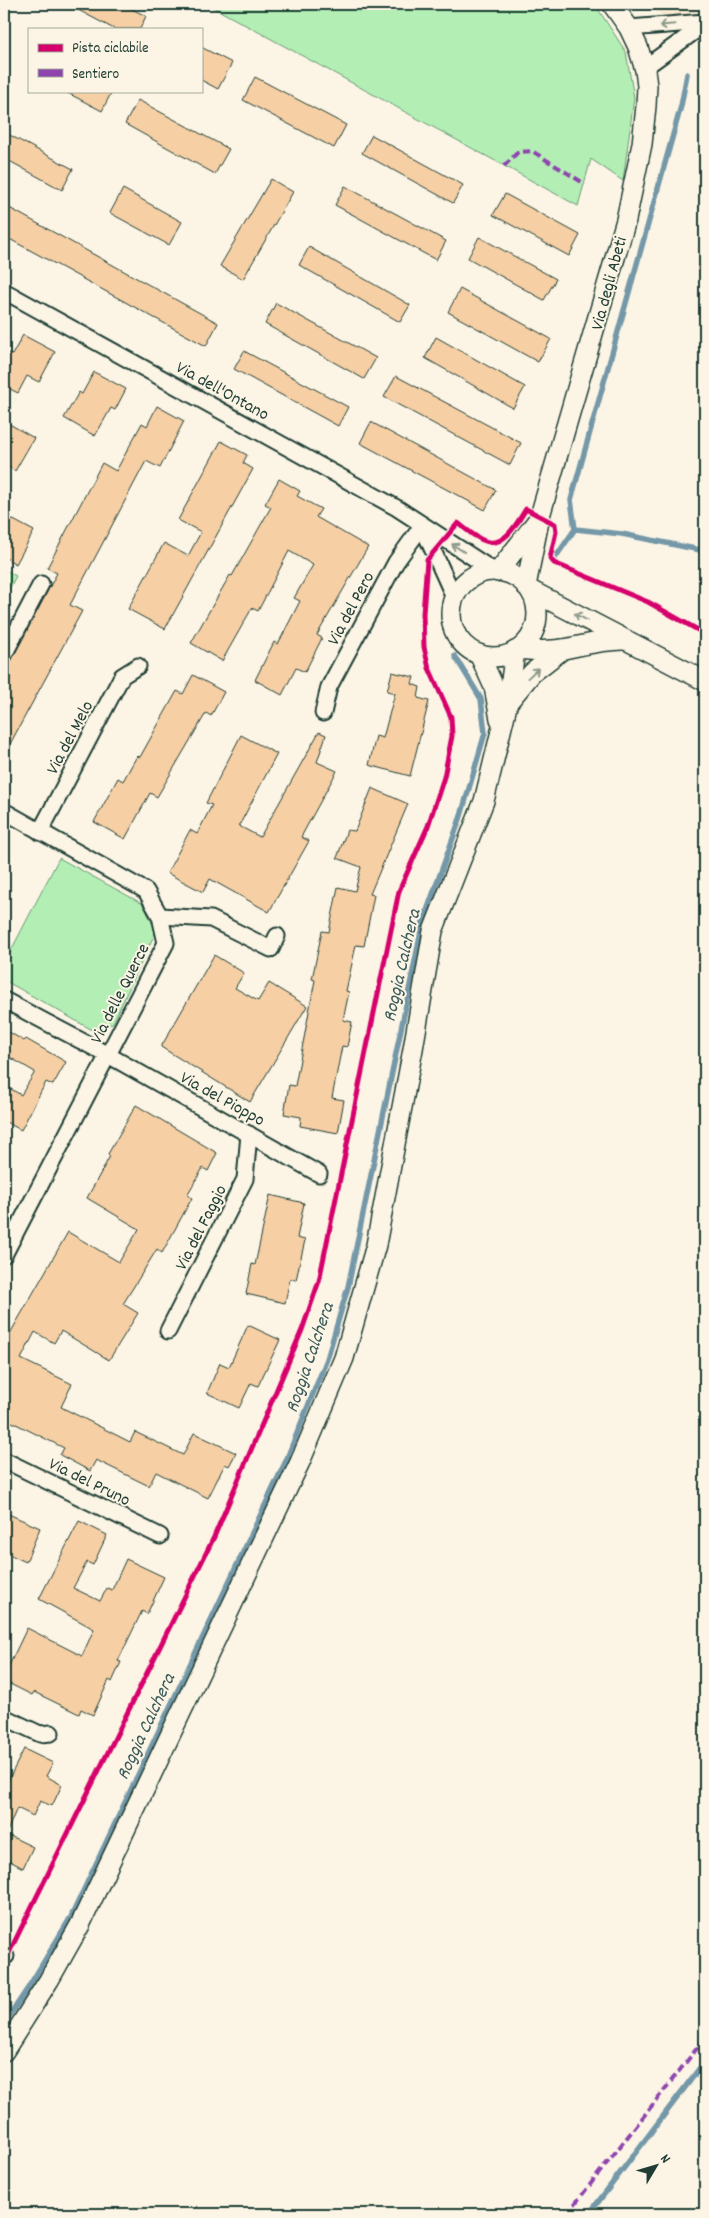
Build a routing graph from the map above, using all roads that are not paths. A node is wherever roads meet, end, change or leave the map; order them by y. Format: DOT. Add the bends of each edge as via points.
graph roads {
  1 [pos="612,4"];
  2 [pos="705,23"];
  3 [pos="629,28"];
  4 [pos="644,68"];
  5 [pos="4,291"];
  6 [pos="540,516"];
  7 [pos="422,526"];
  8 [pos="496,571"];
  9 [pos="41,584"];
  10 [pos="528,588"];
  11 [pos="454,597"];
  12 [pos="624,640"];
  13 [pos="563,649"];
  14 [pos="518,650"];
  15 [pos="479,654"];
  16 [pos="4,655"];
  17 [pos="138,666"];
  18 [pos="705,681"];
  19 [pos="508,702"];
  20 [pos="323,713"];
  21 [pos="500,729"];
  22 [pos="4,811"];
  23 [pos="40,832"];
  24 [pos="160,916"];
  25 [pos="277,936"];
  26 [pos="4,1000"];
  27 [pos="108,1055"];
  28 [pos="249,1134"];
  29 [pos="319,1174"];
  30 [pos="4,1255"];
  31 [pos="168,1331"];
  32 [pos="4,1460"];
  33 [pos="160,1536"];
  34 [pos="4,1717"];
  35 [pos="51,1733"];
  36 [pos="4,2051"];
  1 -- 3 [label="street, Via degli Abeti"];
  2 -- 3 [label="street, one-way"];
  2 -- 4 [label="street"];
  3 -- 4 [label="street, Via degli Abeti"];
  4 -- 6 [label="street, Via degli Abeti" via="647,86 642,144 626,220"];
  5 -- 7 [label="street, Via dell'Ontano" via="397,508"];
  6 -- 8 [label="street, Via degli Abeti"];
  6 -- 10 [label="street, Via degli Abeti"];
  8 -- 7 [label="street, Via dell'Ontano, one-way"];
  7 -- 11 [label="street, Via dell'Ontano"];
  7 -- 20 [label="street, Via del Pero" via="396,562 329,687"];
  8 -- 10 [label="street" via="508,573"];
  8 -- 11 [label="street" via="470,578"];
  9 -- 16 [label="street"];
  12 -- 10 [label="street, one-way"];
  10 -- 14 [label="street" via="536,602 538,615 529,640"];
  11 -- 15 [label="street" via="452,624 458,637"];
  12 -- 13 [label="street" via="593,642"];
  12 -- 18 [label="street"];
  13 -- 14 [label="street"];
  19 -- 13 [label="street, one-way" via="532,673"];
  14 -- 15 [label="street" via="507,656"];
  14 -- 19 [label="street"];
  15 -- 21 [label="street" via="494,687"];
  17 -- 23 [label="street, Via del Melo" via="122,676"];
  19 -- 21 [label="street"];
  21 -- 36 [label="street" via="484,801 433,931 376,1245 344,1358 300,1462 80,1924"];
  22 -- 23 [label="street, Via delle Querce"];
  23 -- 24 [label="street, Via delle Querce" via="146,891"];
  24 -- 25 [label="street" via="211,920 271,949"];
  24 -- 27 [label="street, Via delle Querce" via="166,943"];
  26 -- 27 [label="street, Via del Pioppo"];
  27 -- 28 [label="street, Via del Pioppo"];
  27 -- 30 [label="street, Via delle Querce"];
  28 -- 29 [label="street, Via del Pioppo"];
  28 -- 31 [label="street, Via del Faggio" via="245,1179"];
  32 -- 33 [label="street, Via del Pruno"];
  34 -- 35 [label="street" via="40,1734"];
}
